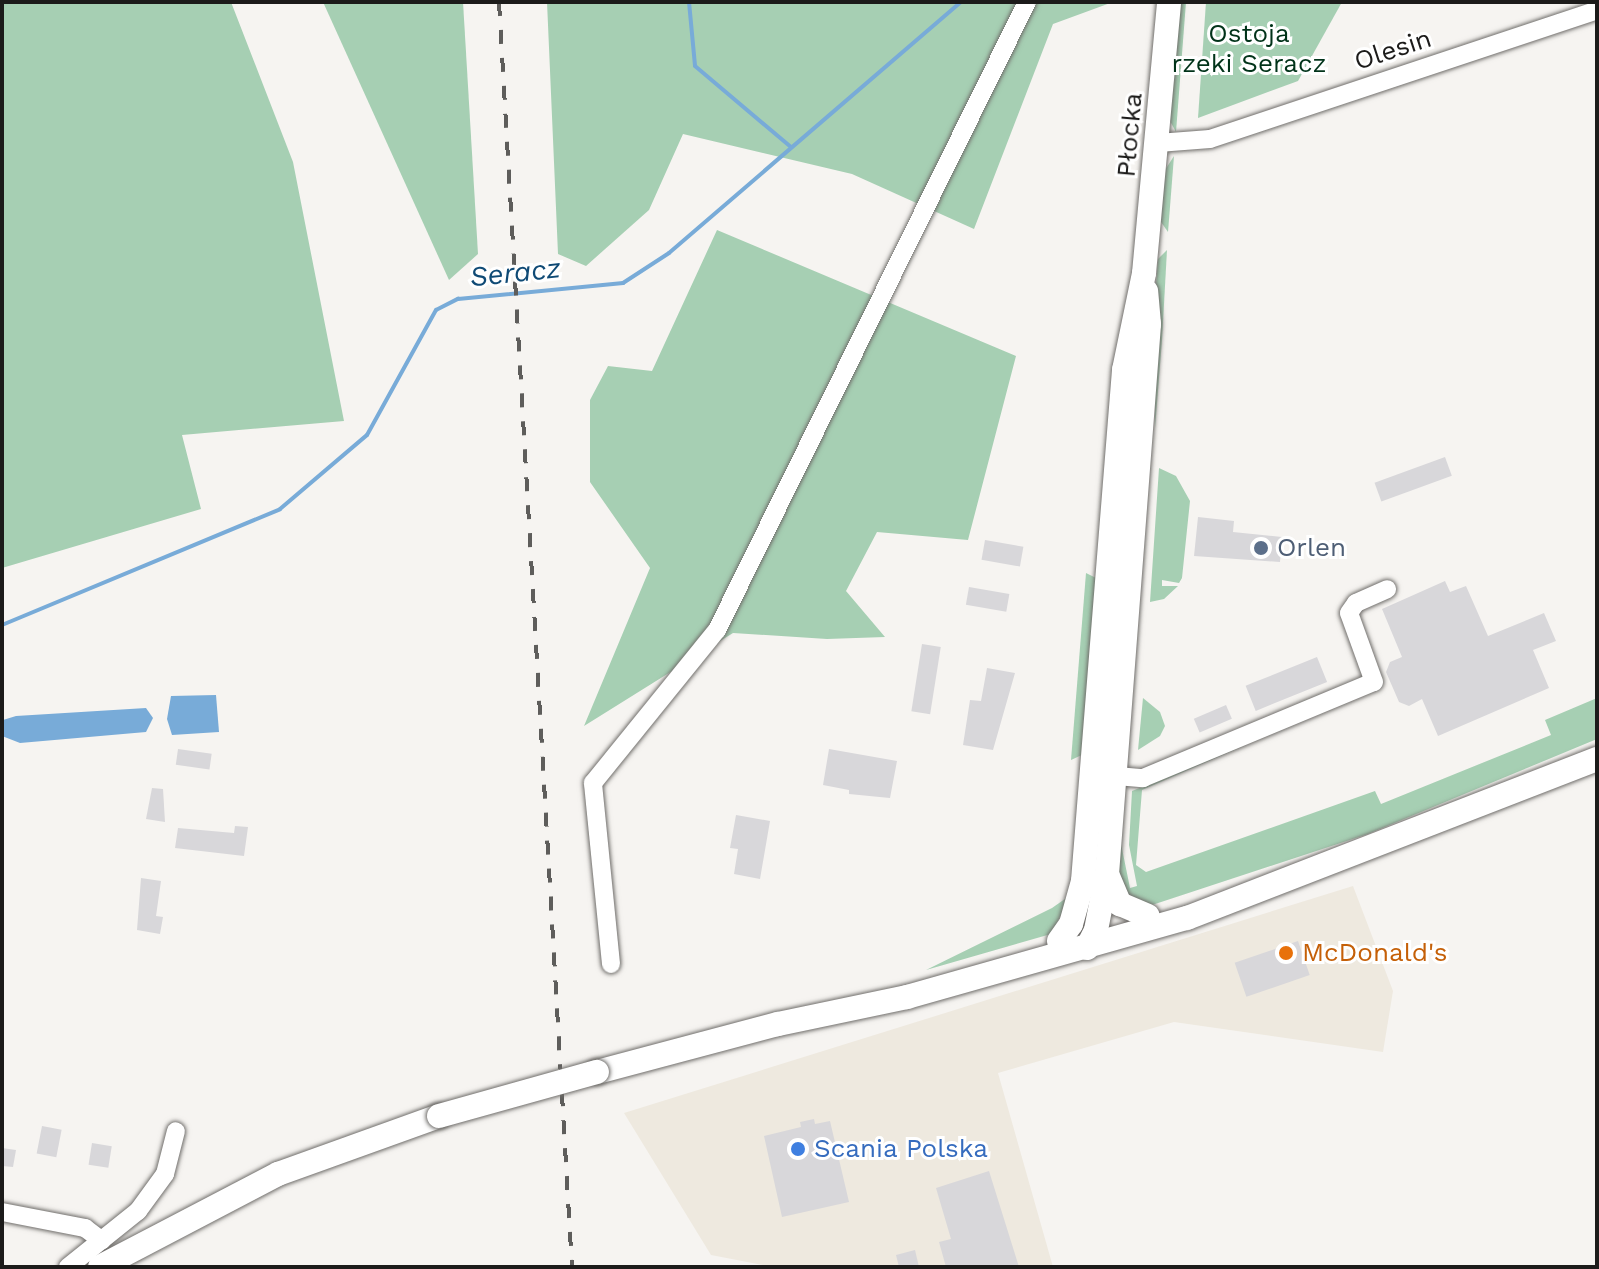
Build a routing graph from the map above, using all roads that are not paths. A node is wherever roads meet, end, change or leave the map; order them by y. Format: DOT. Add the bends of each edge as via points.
graph roads {
  1 [pos="1027,2"];
  2 [pos="1169,2"];
  3 [pos="1597,10"];
  4 [pos="1158,143"];
  5 [pos="1387,589"];
  6 [pos="1597,745"];
  7 [pos="1597,759"];
  8 [pos="1104,774"];
  9 [pos="1482,802"];
  10 [pos="1381,842"];
  11 [pos="1107,874"];
  12 [pos="1083,881"];
  13 [pos="1148,916"];
  14 [pos="1090,937"];
  15 [pos="1059,941"];
  16 [pos="611,964"];
  17 [pos="778,1024"];
  18 [pos="176,1131"];
  19 [pos="2,1212"];
  20 [pos="102,1241"];
  21 [pos="68,1267"];
  22 [pos="100,1267"];
  1 -- 16 [label="street" via="717,630 593,783"];
  2 -- 4 [label="main road, Płocka"];
  3 -- 4 [label="street, Olesin" via="1210,139"];
  4 -- 8 [label="main road, Płocka" via="1144,273 1124,370 1128,458"];
  5 -- 8 [label="street" via="1356,603 1349,613 1374,682 1143,778"];
  6 -- 9 [label="main road"];
  7 -- 9 [label="main road"];
  8 -- 11 [label="main road, Płocka"];
  8 -- 12 [label="main road, Płocka"];
  9 -- 10 [label="main road"];
  10 -- 13 [label="main road"];
  10 -- 14 [label="main road" via="1249,896"];
  11 -- 13 [label="main road" via="1120,904"];
  11 -- 14 [label="main road, Płocka"];
  12 -- 14 [label="main road, Płocka"];
  12 -- 15 [label="main road, Płocka" via="1071,924"];
  13 -- 14 [label="main road"];
  14 -- 15 [label="main road"];
  14 -- 17 [label="main road" via="907,997"];
  15 -- 17 [label="main road"];
  17 -- 22 [label="main road, bridge" via="439,1116 299,1164 183,1219"];
  18 -- 20 [label="street" via="165,1174 138,1211"];
  19 -- 20 [label="street" via="85,1228"];
  20 -- 21 [label="street"];
}
